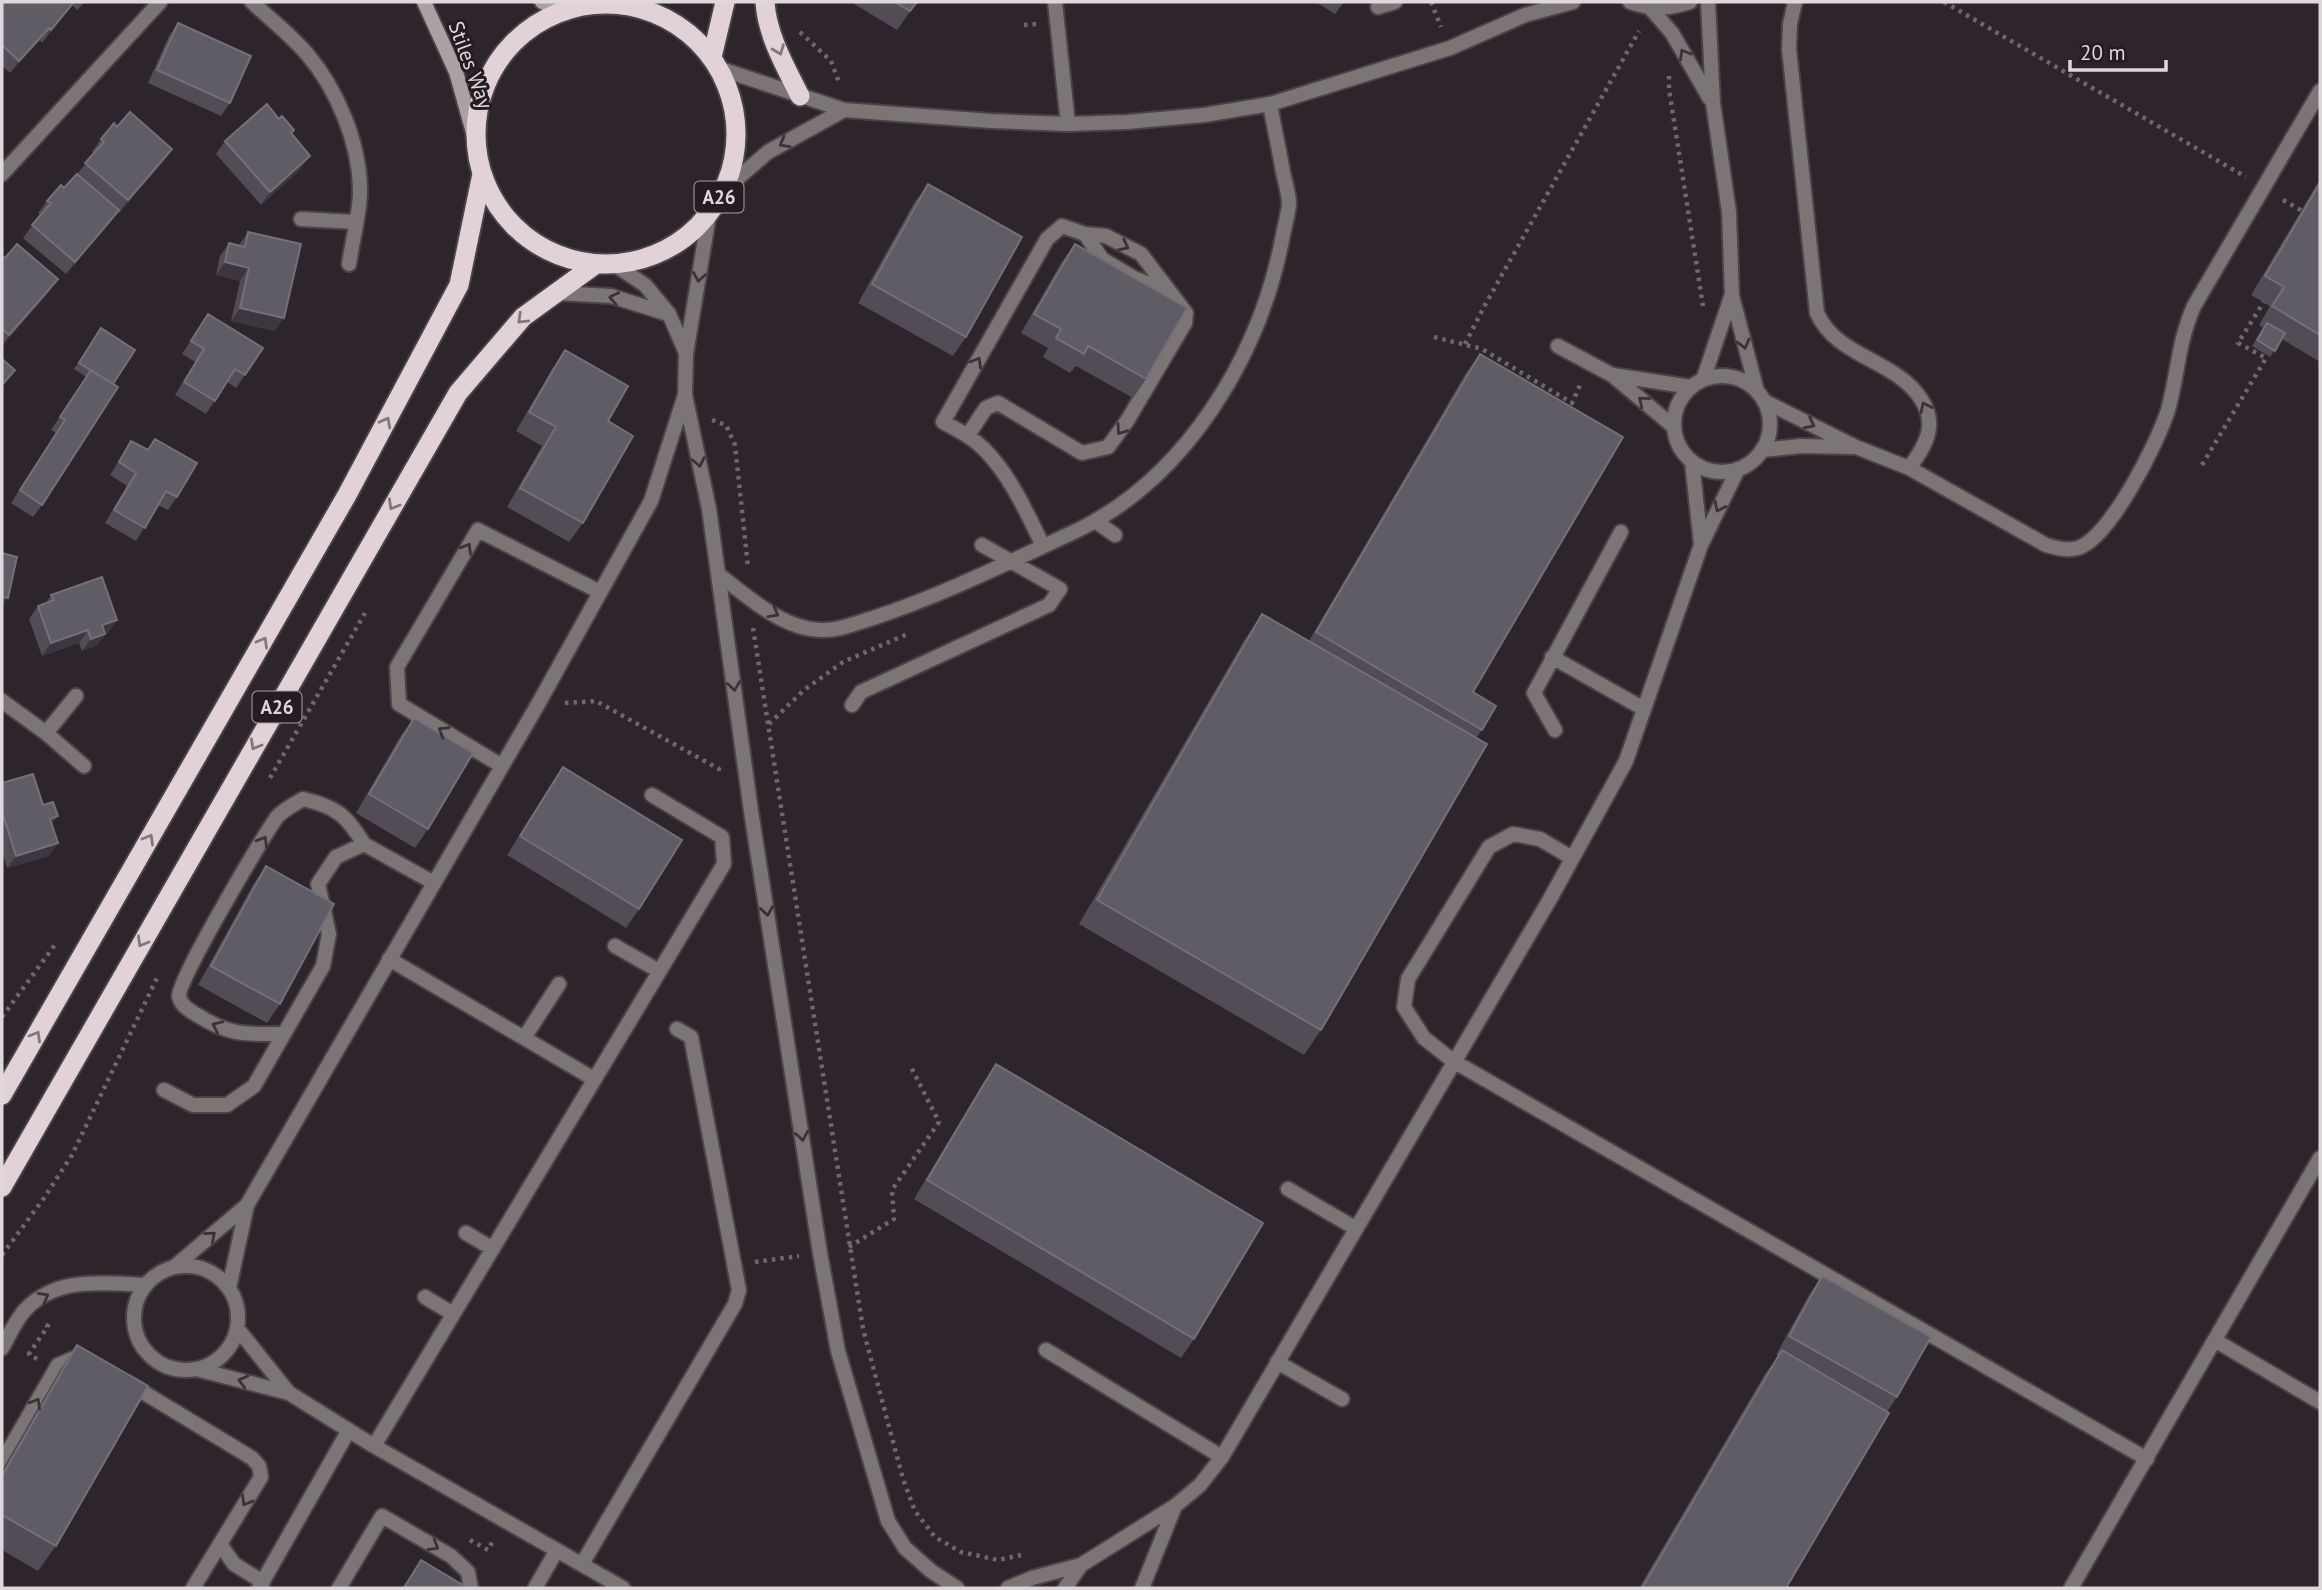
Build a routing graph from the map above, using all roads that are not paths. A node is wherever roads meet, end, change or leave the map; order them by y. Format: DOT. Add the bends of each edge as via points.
graph roads {
  1 [pos="160,2"];
  2 [pos="251,2"];
  3 [pos="424,2"];
  4 [pos="542,2"];
  5 [pos="607,2"];
  6 [pos="725,2"];
  7 [pos="765,2"];
  8 [pos="1055,2"];
  9 [pos="1395,2"];
  10 [pos="1540,2"];
  11 [pos="1573,2"];
  12 [pos="1630,2"];
  13 [pos="1690,2"];
  14 [pos="1708,2"];
  15 [pos="1795,2"];
  16 [pos="1378,7"];
  17 [pos="1651,9"];
  18 [pos="562,10"];
  19 [pos="1525,15"];
  20 [pos="715,62"];
  21 [pos="2320,90"];
  22 [pos="800,96"];
  23 [pos="1713,103"];
  24 [pos="1270,104"];
  25 [pos="847,110"];
  26 [pos="1069,124"];
  27 [pos="476,143"];
  28 [pos="2,174"];
  29 [pos="482,174"];
  30 [pos="724,190"];
  31 [pos="710,209"];
  32 [pos="301,219"];
  33 [pos="355,222"];
  34 [pos="1085,234"];
  35 [pos="604,263"];
  36 [pos="349,264"];
  37 [pos="556,293"];
  38 [pos="1170,293"];
  39 [pos="1731,296"];
  40 [pos="669,314"];
  41 [pos="1558,346"];
  42 [pos="686,354"];
  43 [pos="1612,375"];
  44 [pos="1697,384"];
  45 [pos="685,395"];
  46 [pos="1760,396"];
  47 [pos="1674,427"];
  48 [pos="968,435"];
  49 [pos="1856,447"];
  50 [pos="1762,450"];
  51 [pos="1692,462"];
  52 [pos="1909,468"];
  53 [pos="1738,469"];
  54 [pos="1096,522"];
  55 [pos="1621,532"];
  56 [pos="1115,535"];
  57 [pos="982,545"];
  58 [pos="1701,545"];
  59 [pos="1043,546"];
  60 [pos="1009,561"];
  61 [pos="718,574"];
  62 [pos="600,592"];
  63 [pos="1552,657"];
  64 [pos="76,696"];
  65 [pos="2,701"];
  66 [pos="852,705"];
  67 [pos="1644,709"];
  68 [pos="1555,730"];
  69 [pos="46,733"];
  70 [pos="84,765"];
  71 [pos="502,766"];
  72 [pos="652,795"];
  73 [pos="364,844"];
  74 [pos="1572,858"];
  75 [pos="434,883"];
  76 [pos="615,946"];
  77 [pos="389,960"];
  78 [pos="659,971"];
  79 [pos="559,984"];
  80 [pos="677,1029"];
  81 [pos="284,1034"];
  82 [pos="524,1038"];
  83 [pos="1453,1061"];
  84 [pos="594,1079"];
  85 [pos="164,1090"];
  86 [pos="2,1095"];
  87 [pos="2320,1158"];
  88 [pos="2,1186"];
  89 [pos="1288,1189"];
  90 [pos="247,1205"];
  91 [pos="1355,1228"];
  92 [pos="466,1233"];
  93 [pos="493,1249"];
  94 [pos="174,1267"];
  95 [pos="145,1285"];
  96 [pos="229,1288"];
  97 [pos="425,1297"];
  98 [pos="453,1314"];
  99 [pos="237,1328"];
  100 [pos="2216,1341"];
  101 [pos="2,1348"];
  102 [pos="1046,1350"];
  103 [pos="1277,1362"];
  104 [pos="97,1364"];
  105 [pos="196,1368"];
  106 [pos="118,1377"];
  107 [pos="289,1394"];
  108 [pos="1342,1399"];
  109 [pos="2320,1402"];
  110 [pos="349,1430"];
  111 [pos="374,1446"];
  112 [pos="1222,1457"];
  113 [pos="2147,1459"];
  114 [pos="2,1462"];
  115 [pos="1175,1506"];
  116 [pos="220,1544"];
  117 [pos="557,1550"];
  118 [pos="209,1562"];
  119 [pos="234,1564"];
  120 [pos="582,1564"];
  121 [pos="1081,1565"];
  122 [pos="261,1585"];
  123 [pos="193,1588"];
  124 [pos="339,1588"];
  125 [pos="471,1588"];
  126 [pos="535,1588"];
  127 [pos="623,1588"];
  128 [pos="957,1588"];
  129 [pos="1009,1588"];
  130 [pos="1065,1588"];
  131 [pos="1142,1588"];
  132 [pos="2071,1588"];
  1 -- 28 [label="street"];
  2 -- 33 [label="street" via="307,54 331,89 358,163"];
  3 -- 27 [label="main road, Stiles Way" via="456,72"];
  4 -- 18 [label="main road"];
  5 -- 18 [label="highway, A26"];
  5 -- 20 [label="highway, A26" via="646,9 682,28"];
  6 -- 20 [label="highway"];
  7 -- 22 [label="highway, one-way" via="766,18"];
  8 -- 26 [label="street"];
  9 -- 16 [label="street"];
  10 -- 19 [label="street"];
  11 -- 19 [label="street"];
  12 -- 17 [label="street"];
  13 -- 17 [label="street"];
  14 -- 23 [label="street"];
  52 -- 15 [label="street, one-way" via="1929,435 1926,407 1900,375 1833,337 1823,326 1815,304 1789,49"];
  23 -- 17 [label="street, one-way" via="1672,33"];
  18 -- 27 [label="highway, A26" via="532,26 507,49 488,77 478,109"];
  19 -- 24 [label="street" via="1450,48"];
  20 -- 22 [label="street"];
  20 -- 30 [label="highway, A26" via="734,107 735,149"];
  21 -- 52 [label="street" via="2194,306 2154,445 2095,538 2063,550 2046,545"];
  22 -- 25 [label="street"];
  23 -- 39 [label="street" via="1730,212"];
  24 -- 26 [label="street" via="1204,115"];
  24 -- 54 [label="street" via="1289,202 1274,278 1250,342 1222,393 1184,446"];
  25 -- 26 [label="street"];
  25 -- 30 [label="street, one-way" via="768,152"];
  27 -- 29 [label="highway, A26"];
  29 -- 35 [label="highway, A26" via="495,202 521,233 556,254"];
  86 -- 29 [label="highway, A26, one-way" via="347,495 460,285"];
  30 -- 31 [label="highway, A26"];
  31 -- 35 [label="highway, A26" via="700,224 667,249 632,261"];
  31 -- 42 [label="street, one-way"];
  32 -- 33 [label="street"];
  33 -- 36 [label="street"];
  34 -- 38 [label="street" via="1102,259"];
  34 -- 38 [label="street, one-way" via="1106,236 1141,254"];
  48 -- 34 [label="street, one-way" via="943,422 1047,239 1062,226"];
  35 -- 37 [label="highway, A26"];
  35 -- 40 [label="street" via="645,285"];
  40 -- 37 [label="street, one-way" via="611,296"];
  37 -- 88 [label="highway, A26, one-way" via="523,317 458,393"];
  38 -- 48 [label="street, one-way" via="1186,313 1185,323 1108,447 1082,453 998,403 986,408"];
  39 -- 44 [label="street"];
  39 -- 46 [label="street, one-way"];
  40 -- 42 [label="street"];
  41 -- 43 [label="street"];
  42 -- 45 [label="street"];
  43 -- 44 [label="street"];
  47 -- 43 [label="street, one-way"];
  44 -- 46 [label="street" via="1717,376 1732,377"];
  44 -- 47 [label="street" via="1678,405"];
  45 -- 61 [label="street, one-way"];
  45 -- 62 [label="street" via="651,501"];
  46 -- 49 [label="street, one-way"];
  46 -- 50 [label="street" via="1770,426"];
  47 -- 51 [label="street"];
  48 -- 59 [label="street" via="1002,471"];
  49 -- 50 [label="street"];
  49 -- 52 [label="street"];
  50 -- 53 [label="street"];
  51 -- 53 [label="street" via="1722,472"];
  51 -- 58 [label="street"];
  53 -- 58 [label="street, one-way"];
  54 -- 56 [label="street"];
  54 -- 59 [label="street"];
  55 -- 63 [label="street"];
  57 -- 60 [label="street"];
  58 -- 67 [label="street"];
  59 -- 60 [label="street"];
  61 -- 60 [label="street, one-way" via="769,611 820,630 841,628 932,597"];
  60 -- 66 [label="street" via="1060,589 1049,605 861,692"];
  61 -- 128 [label="street, one-way" via="751,811 838,1351 888,1521 905,1548"];
  62 -- 71 [label="street"];
  71 -- 62 [label="street, one-way" via="398,704 397,667 478,530"];
  63 -- 67 [label="street"];
  63 -- 68 [label="street" via="1534,693"];
  64 -- 69 [label="street"];
  65 -- 69 [label="street"];
  67 -- 74 [label="street" via="1626,761"];
  69 -- 70 [label="street"];
  71 -- 75 [label="street"];
  72 -- 78 [label="street" via="722,837 724,864"];
  73 -- 75 [label="street"];
  73 -- 81 [label="street" via="336,857 318,884 330,934 323,966"];
  81 -- 73 [label="street, one-way" via="238,1034 218,1028 184,1007 179,996 181,984 279,815 303,799 326,804 349,820"];
  74 -- 83 [label="street"];
  74 -- 83 [label="street" via="1540,839 1513,834 1489,846 1408,979 1404,1007 1424,1038"];
  75 -- 77 [label="street"];
  76 -- 78 [label="street"];
  77 -- 82 [label="street"];
  77 -- 90 [label="street"];
  78 -- 84 [label="street"];
  79 -- 82 [label="street"];
  80 -- 120 [label="street" via="691,1037 739,1290"];
  81 -- 85 [label="street" via="254,1086 227,1105 193,1105"];
  82 -- 84 [label="street"];
  83 -- 91 [label="street"];
  83 -- 113 [label="street"];
  84 -- 93 [label="street"];
  87 -- 100 [label="street"];
  89 -- 91 [label="street"];
  94 -- 90 [label="street, one-way"];
  90 -- 96 [label="street"];
  91 -- 103 [label="street"];
  92 -- 93 [label="street"];
  93 -- 98 [label="street"];
  94 -- 95 [label="street"];
  94 -- 96 [label="street" via="208,1271"];
  101 -- 95 [label="street, one-way" via="37,1299 58,1289 86,1282"];
  95 -- 105 [label="street" via="134,1315 142,1345 166,1365 180,1370"];
  96 -- 99 [label="street" via="238,1314"];
  97 -- 98 [label="street"];
  98 -- 111 [label="street"];
  99 -- 105 [label="street" via="223,1354"];
  99 -- 107 [label="street"];
  100 -- 109 [label="street"];
  100 -- 113 [label="street"];
  102 -- 112 [label="street"];
  103 -- 108 [label="street"];
  103 -- 112 [label="street"];
  114 -- 104 [label="street, one-way" via="58,1365 77,1357"];
  107 -- 105 [label="street, one-way"];
  106 -- 116 [label="street, one-way" via="259,1466 261,1477"];
  107 -- 110 [label="street"];
  110 -- 111 [label="street"];
  110 -- 122 [label="street"];
  111 -- 117 [label="street"];
  112 -- 115 [label="street" via="1200,1485"];
  113 -- 132 [label="street"];
  115 -- 121 [label="street"];
  115 -- 131 [label="street"];
  116 -- 118 [label="street"];
  116 -- 119 [label="street"];
  117 -- 120 [label="street"];
  117 -- 126 [label="street"];
  118 -- 119 [label="street"];
  118 -- 123 [label="street"];
  119 -- 122 [label="street"];
  120 -- 127 [label="street"];
  121 -- 129 [label="street"];
  121 -- 130 [label="street"];
  124 -- 125 [label="street, one-way" via="382,1516 452,1556 468,1572"];
}
